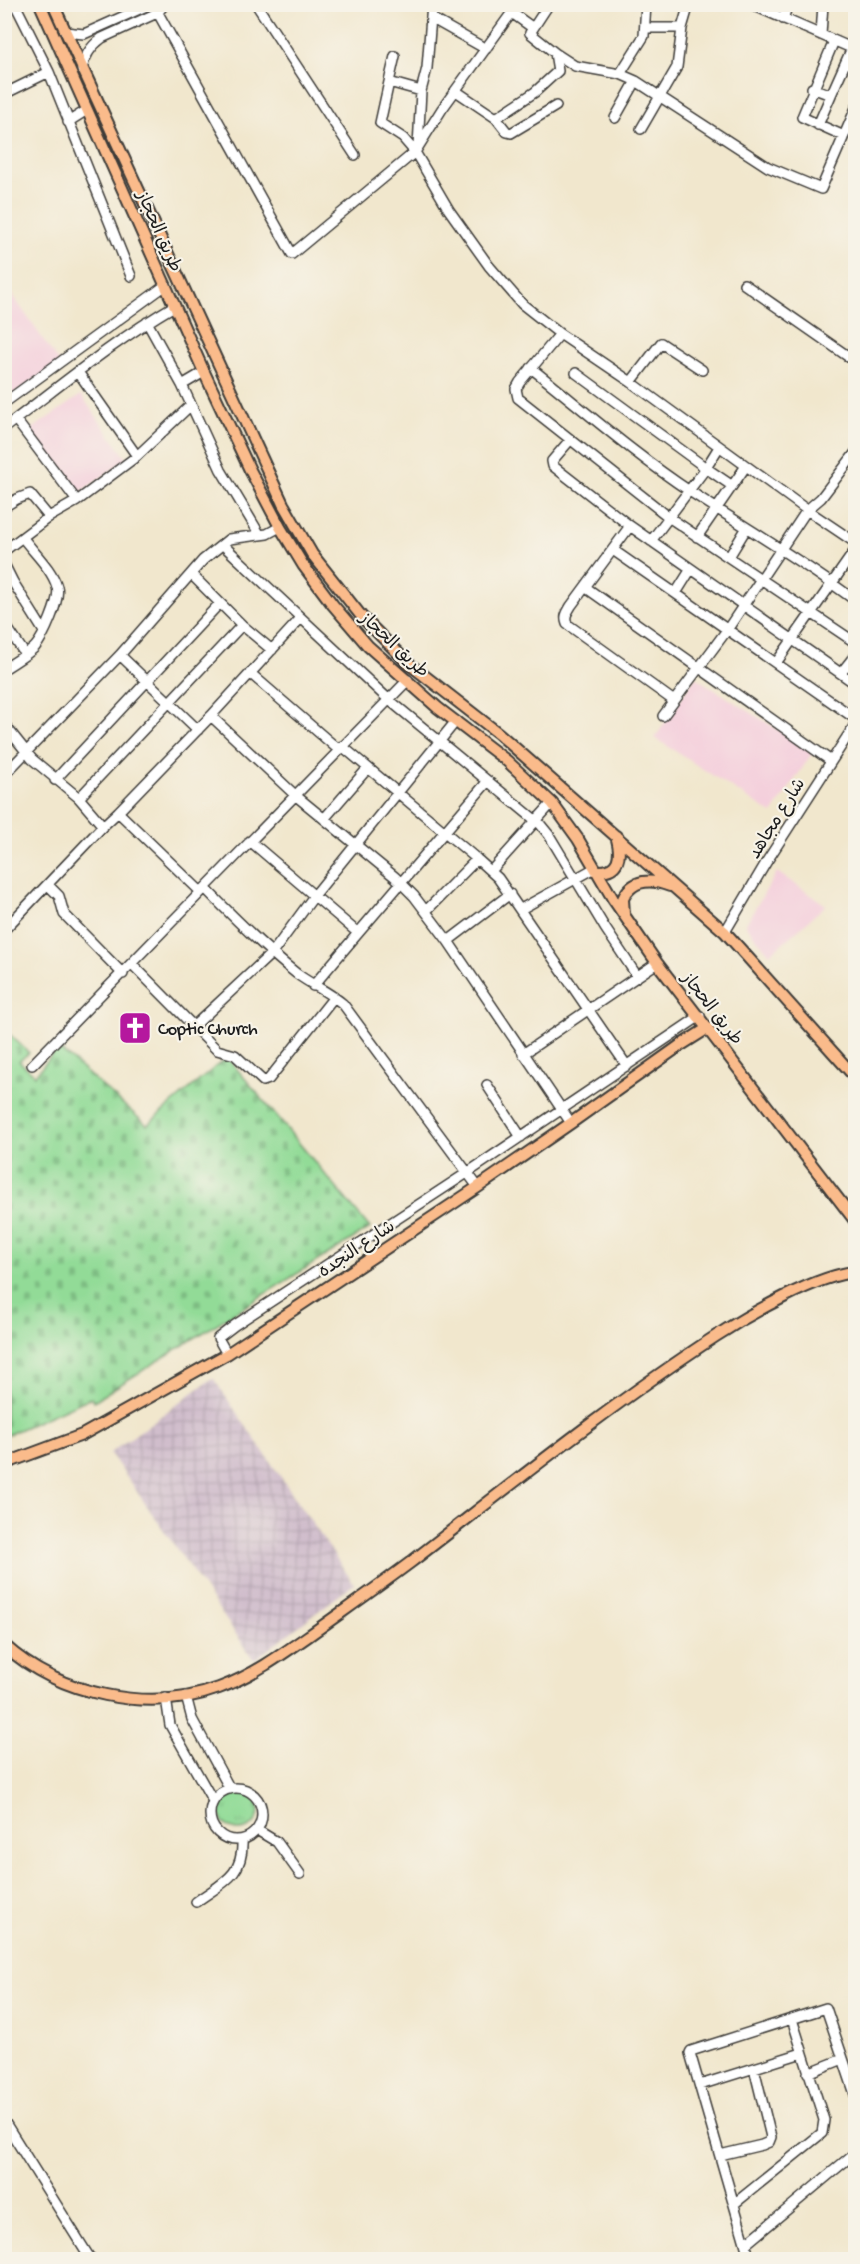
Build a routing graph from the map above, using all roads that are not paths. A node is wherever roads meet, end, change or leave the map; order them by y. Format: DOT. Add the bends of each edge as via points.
graph roads {
  1 [pos="15,4"];
  2 [pos="40,4"];
  3 [pos="53,4"];
  4 [pos="165,4"];
  5 [pos="256,4"];
  6 [pos="432,4"];
  7 [pos="549,4"];
  8 [pos="646,4"];
  9 [pos="689,4"];
  10 [pos="750,4"];
  11 [pos="788,4"];
  12 [pos="823,4"];
  13 [pos="154,7"];
  14 [pos="515,8"];
  15 [pos="431,18"];
  16 [pos="783,19"];
  17 [pos="533,28"];
  18 [pos="646,28"];
  19 [pos="682,28"];
  20 [pos="65,32"];
  21 [pos="821,35"];
  22 [pos="834,41"];
  23 [pos="486,49"];
  24 [pos="854,49"];
  25 [pos="555,54"];
  26 [pos="395,56"];
  27 [pos="82,70"];
  28 [pos="49,72"];
  29 [pos="620,74"];
  30 [pos="636,81"];
  31 [pos="389,82"];
  32 [pos="812,88"];
  33 [pos="421,91"];
  34 [pos="456,91"];
  35 [pos="4,94"];
  36 [pos="831,95"];
  37 [pos="660,97"];
  38 [pos="556,106"];
  39 [pos="855,108"];
  40 [pos="87,110"];
  41 [pos="496,118"];
  42 [pos="615,118"];
  43 [pos="68,122"];
  44 [pos="818,125"];
  45 [pos="640,129"];
  46 [pos="844,136"];
  47 [pos="416,150"];
  48 [pos="355,155"];
  49 [pos="131,276"];
  50 [pos="744,284"];
  51 [pos="166,285"];
  52 [pos="174,306"];
  53 [pos="147,322"];
  54 [pos="560,334"];
  55 [pos="855,362"];
  56 [pos="531,368"];
  57 [pos="702,370"];
  58 [pos="78,372"];
  59 [pos="204,372"];
  60 [pos="576,373"];
  61 [pos="631,382"];
  62 [pos="182,385"];
  63 [pos="4,403"];
  64 [pos="191,405"];
  65 [pos="16,420"];
  66 [pos="4,428"];
  67 [pos="570,440"];
  68 [pos="719,447"];
  69 [pos="137,456"];
  70 [pos="854,457"];
  71 [pos="746,466"];
  72 [pos="706,468"];
  73 [pos="731,485"];
  74 [pos="690,491"];
  75 [pos="77,501"];
  76 [pos="4,507"];
  77 [pos="716,508"];
  78 [pos="807,510"];
  79 [pos="49,517"];
  80 [pos="670,518"];
  81 [pos="630,526"];
  82 [pos="280,527"];
  83 [pos="746,529"];
  84 [pos="260,535"];
  85 [pos="697,537"];
  86 [pos="23,538"];
  87 [pos="651,541"];
  88 [pos="855,543"];
  89 [pos="223,545"];
  90 [pos="855,549"];
  91 [pos="4,550"];
  92 [pos="613,550"];
  93 [pos="781,550"];
  94 [pos="729,557"];
  95 [pos="4,564"];
  96 [pos="691,569"];
  97 [pos="191,574"];
  98 [pos="760,580"];
  99 [pos="13,582"];
  100 [pos="832,583"];
  101 [pos="4,588"];
  102 [pos="585,588"];
  103 [pos="676,593"];
  104 [pos="855,601"];
  105 [pos="220,603"];
  106 [pos="743,605"];
  107 [pos="811,613"];
  108 [pos="300,619"];
  109 [pos="4,623"];
  110 [pos="242,625"];
  111 [pos="43,630"];
  112 [pos="727,630"];
  113 [pos="8,634"];
  114 [pos="794,640"];
  115 [pos="855,643"];
  116 [pos="272,650"];
  117 [pos="25,654"];
  118 [pos="855,654"];
  119 [pos="120,655"];
  120 [pos="776,663"];
  121 [pos="698,668"];
  122 [pos="4,669"];
  123 [pos="250,673"];
  124 [pos="842,673"];
  125 [pos="408,680"];
  126 [pos="148,681"];
  127 [pos="855,684"];
  128 [pos="388,699"];
  129 [pos="674,701"];
  130 [pos="169,702"];
  131 [pos="211,716"];
  132 [pos="663,716"];
  133 [pos="456,721"];
  134 [pos="855,721"];
  135 [pos="4,724"];
  136 [pos="198,729"];
  137 [pos="438,740"];
  138 [pos="340,748"];
  139 [pos="25,752"];
  140 [pos="831,761"];
  141 [pos="368,768"];
  142 [pos="4,775"];
  143 [pos="55,780"];
  144 [pos="488,781"];
  145 [pos="397,792"];
  146 [pos="295,795"];
  147 [pos="79,798"];
  148 [pos="552,803"];
  149 [pos="118,812"];
  150 [pos="324,819"];
  151 [pos="536,820"];
  152 [pos="103,826"];
  153 [pos="445,832"];
  154 [pos="615,835"];
  155 [pos="250,841"];
  156 [pos="355,844"];
  157 [pos="477,859"];
  158 [pos="596,869"];
  159 [pos="491,871"];
  160 [pos="576,879"];
  161 [pos="401,882"];
  162 [pos="48,885"];
  163 [pos="676,888"];
  164 [pos="203,890"];
  165 [pos="510,894"];
  166 [pos="314,896"];
  167 [pos="521,909"];
  168 [pos="426,911"];
  169 [pos="625,917"];
  170 [pos="4,930"];
  171 [pos="725,932"];
  172 [pos="358,933"];
  173 [pos="448,941"];
  174 [pos="273,952"];
  175 [pos="657,963"];
  176 [pos="132,964"];
  177 [pos="123,974"];
  178 [pos="638,976"];
  179 [pos="313,986"];
  180 [pos="334,997"];
  181 [pos="589,1009"];
  182 [pos="700,1017"];
  183 [pos="194,1026"];
  184 [pos="708,1028"];
  185 [pos="523,1054"];
  186 [pos="32,1065"];
  187 [pos="627,1066"];
  188 [pos="855,1077"];
  189 [pos="487,1085"];
  190 [pos="562,1110"];
  191 [pos="571,1124"];
  192 [pos="521,1137"];
  193 [pos="467,1173"];
  194 [pos="478,1187"];
  195 [pos="855,1222"];
  196 [pos="855,1272"];
  197 [pos="227,1354"];
  198 [pos="4,1464"];
  199 [pos="4,1645"];
  200 [pos="186,1696"];
  201 [pos="165,1698"];
  202 [pos="230,1789"];
  203 [pos="213,1801"];
  204 [pos="257,1830"];
  205 [pos="242,1840"];
  206 [pos="300,1874"];
  207 [pos="196,1902"];
  208 [pos="792,2019"];
  209 [pos="802,2053"];
  210 [pos="843,2060"];
  211 [pos="754,2068"];
  212 [pos="808,2073"];
  213 [pos="700,2085"];
  214 [pos="855,2097"];
  215 [pos="4,2121"];
  216 [pos="855,2152"];
  217 [pos="720,2155"];
  218 [pos="734,2204"];
  219 [pos="746,2244"];
  220 [pos="91,2259"];
  221 [pos="750,2259"];
  1 -- 28 [label="street"];
  2 -- 40 [label="main road, طريق الحجاز"];
  3 -- 20 [label="main road, طريق الحجاز"];
  4 -- 13 [label="street"];
  5 -- 48 [label="street"];
  6 -- 15 [label="street"];
  7 -- 17 [label="street"];
  8 -- 18 [label="street"];
  9 -- 19 [label="street"];
  10 -- 16 [label="street"];
  11 -- 16 [label="street"];
  12 -- 21 [label="street"];
  13 -- 20 [label="street" via="90,32"];
  13 -- 27 [label="street" via="102,38 88,51"];
  13 -- 47 [label="street" via="292,254"];
  14 -- 17 [label="street"];
  14 -- 23 [label="street"];
  15 -- 23 [label="street"];
  15 -- 33 [label="street"];
  16 -- 21 [label="street"];
  17 -- 25 [label="street" via="530,33"];
  18 -- 19 [label="street"];
  18 -- 29 [label="street"];
  19 -- 37 [label="street" via="677,67"];
  20 -- 27 [label="main road, طريق الحجاز"];
  21 -- 22 [label="street"];
  22 -- 24 [label="street"];
  22 -- 32 [label="street"];
  23 -- 34 [label="street"];
  24 -- 36 [label="street"];
  25 -- 29 [label="street" via="575,66"];
  25 -- 41 [label="street" via="558,71"];
  26 -- 31 [label="street"];
  27 -- 154 [label="main road, طريق الحجاز" via="283,504 312,554 362,617 408,663 498,733"];
  28 -- 35 [label="street"];
  28 -- 43 [label="street"];
  29 -- 30 [label="street"];
  30 -- 37 [label="street"];
  30 -- 42 [label="street"];
  31 -- 33 [label="street"];
  31 -- 47 [label="street" via="380,123"];
  32 -- 36 [label="street"];
  32 -- 44 [label="street" via="802,117"];
  33 -- 47 [label="street"];
  34 -- 41 [label="street"];
  34 -- 47 [label="street"];
  36 -- 44 [label="street"];
  37 -- 45 [label="street"];
  37 -- 46 [label="street" via="768,167 821,189"];
  38 -- 41 [label="street" via="511,133"];
  39 -- 46 [label="street"];
  40 -- 43 [label="street"];
  40 -- 51 [label="main road, طريق الحجاز"];
  43 -- 49 [label="street"];
  44 -- 46 [label="street"];
  47 -- 54 [label="street" via="449,210 489,266 522,304"];
  50 -- 55 [label="street"];
  51 -- 52 [label="main road, طريق الحجاز"];
  51 -- 63 [label="street"];
  52 -- 53 [label="street"];
  52 -- 59 [label="main road, طريق الحجاز"];
  53 -- 58 [label="street"];
  53 -- 62 [label="street"];
  54 -- 56 [label="street"];
  54 -- 61 [label="street"];
  56 -- 67 [label="street" via="516,389 518,398"];
  56 -- 74 [label="street"];
  57 -- 61 [label="street" via="661,343"];
  58 -- 65 [label="street"];
  58 -- 69 [label="street"];
  59 -- 62 [label="street"];
  59 -- 82 [label="main road, طريق الحجاز"];
  60 -- 72 [label="street"];
  61 -- 68 [label="street"];
  62 -- 64 [label="street"];
  64 -- 69 [label="street"];
  64 -- 84 [label="street" via="226,480"];
  65 -- 66 [label="street"];
  65 -- 75 [label="street"];
  67 -- 80 [label="street"];
  67 -- 81 [label="street" via="552,461 553,466"];
  68 -- 71 [label="street"];
  68 -- 72 [label="street"];
  69 -- 75 [label="street"];
  70 -- 78 [label="street"];
  71 -- 73 [label="street"];
  71 -- 78 [label="street"];
  72 -- 73 [label="street"];
  72 -- 74 [label="street"];
  73 -- 77 [label="street"];
  74 -- 77 [label="street"];
  74 -- 80 [label="street"];
  75 -- 79 [label="street"];
  76 -- 79 [label="street" via="30,494"];
  77 -- 83 [label="street"];
  77 -- 85 [label="street"];
  78 -- 88 [label="street"];
  78 -- 93 [label="street"];
  79 -- 86 [label="street"];
  80 -- 85 [label="street"];
  80 -- 87 [label="street"];
  81 -- 87 [label="street"];
  81 -- 92 [label="street"];
  82 -- 84 [label="street"];
  82 -- 125 [label="main road, طريق الحجاز" via="338,612 368,646"];
  83 -- 93 [label="street"];
  83 -- 94 [label="street"];
  84 -- 89 [label="street" via="237,536"];
  85 -- 94 [label="street"];
  86 -- 91 [label="street"];
  86 -- 111 [label="street" via="57,588 57,604"];
  87 -- 96 [label="street"];
  89 -- 97 [label="street"];
  89 -- 108 [label="street"];
  90 -- 100 [label="street"];
  92 -- 102 [label="street"];
  92 -- 103 [label="street"];
  93 -- 98 [label="street"];
  93 -- 100 [label="street"];
  94 -- 98 [label="street"];
  95 -- 99 [label="street"];
  96 -- 103 [label="street"];
  96 -- 106 [label="street"];
  97 -- 105 [label="street"];
  97 -- 119 [label="street"];
  98 -- 106 [label="street"];
  98 -- 107 [label="street"];
  99 -- 101 [label="street"];
  99 -- 111 [label="street"];
  100 -- 104 [label="street"];
  100 -- 107 [label="street"];
  102 -- 121 [label="street"];
  102 -- 129 [label="street" via="565,616 567,624"];
  103 -- 112 [label="street"];
  105 -- 110 [label="street"];
  105 -- 126 [label="street"];
  106 -- 112 [label="street"];
  106 -- 114 [label="street"];
  107 -- 114 [label="street"];
  107 -- 115 [label="street"];
  108 -- 116 [label="street"];
  108 -- 128 [label="street"];
  109 -- 113 [label="street"];
  110 -- 116 [label="street"];
  110 -- 130 [label="street"];
  111 -- 117 [label="street"];
  112 -- 120 [label="street"];
  112 -- 121 [label="street"];
  113 -- 117 [label="street"];
  114 -- 120 [label="street"];
  114 -- 124 [label="street"];
  116 -- 123 [label="street"];
  117 -- 122 [label="street"];
  118 -- 124 [label="street"];
  119 -- 126 [label="street"];
  119 -- 139 [label="street"];
  120 -- 134 [label="street"];
  121 -- 129 [label="street"];
  121 -- 140 [label="street"];
  123 -- 131 [label="street"];
  123 -- 138 [label="street"];
  124 -- 127 [label="street"];
  125 -- 128 [label="street"];
  125 -- 133 [label="main road, طريق الحجاز"];
  126 -- 130 [label="street"];
  126 -- 143 [label="street"];
  128 -- 137 [label="street"];
  128 -- 138 [label="street"];
  129 -- 132 [label="street"];
  130 -- 136 [label="street"];
  130 -- 147 [label="street"];
  131 -- 136 [label="street"];
  131 -- 146 [label="street"];
  133 -- 137 [label="street"];
  133 -- 148 [label="main road, طريق الحجاز"];
  134 -- 140 [label="street, شارع مجاهد"];
  135 -- 139 [label="street"];
  136 -- 149 [label="street"];
  137 -- 144 [label="street"];
  137 -- 145 [label="street"];
  138 -- 141 [label="street"];
  138 -- 146 [label="street"];
  139 -- 142 [label="street"];
  139 -- 143 [label="street"];
  140 -- 171 [label="street, شارع مجاهد"];
  141 -- 145 [label="street"];
  141 -- 150 [label="street"];
  143 -- 147 [label="street"];
  144 -- 151 [label="street"];
  144 -- 153 [label="street"];
  145 -- 153 [label="street"];
  145 -- 156 [label="street"];
  146 -- 150 [label="street"];
  146 -- 155 [label="street"];
  147 -- 152 [label="street"];
  148 -- 151 [label="street"];
  148 -- 158 [label="main road, طريق الحجاز"];
  149 -- 152 [label="street"];
  149 -- 164 [label="street"];
  150 -- 156 [label="street"];
  151 -- 159 [label="street"];
  151 -- 160 [label="street"];
  152 -- 162 [label="street"];
  153 -- 157 [label="street"];
  153 -- 161 [label="street"];
  154 -- 158 [label="main road" via="620,848 615,866 607,871"];
  154 -- 163 [label="main road, طريق الحجاز"];
  155 -- 164 [label="street"];
  155 -- 166 [label="street"];
  156 -- 161 [label="street"];
  156 -- 166 [label="street"];
  157 -- 159 [label="street"];
  157 -- 168 [label="street"];
  158 -- 160 [label="street"];
  158 -- 169 [label="main road, طريق الحجاز"];
  159 -- 165 [label="street"];
  160 -- 167 [label="street"];
  160 -- 178 [label="street"];
  161 -- 168 [label="street"];
  161 -- 172 [label="street"];
  162 -- 170 [label="street"];
  162 -- 177 [label="street" via="59,896 64,914"];
  163 -- 169 [label="main road" via="654,881 634,885 622,899"];
  163 -- 171 [label="main road, طريق الحجاز"];
  164 -- 174 [label="street"];
  164 -- 176 [label="street"];
  165 -- 167 [label="street"];
  165 -- 173 [label="street"];
  166 -- 172 [label="street"];
  166 -- 174 [label="street"];
  167 -- 181 [label="street"];
  168 -- 173 [label="street"];
  169 -- 175 [label="main road, طريق الحجاز"];
  171 -- 188 [label="main road, طريق الحجاز"];
  172 -- 179 [label="street"];
  173 -- 185 [label="street"];
  174 -- 179 [label="street"];
  174 -- 183 [label="street"];
  175 -- 178 [label="street"];
  175 -- 182 [label="main road, طريق الحجاز"];
  176 -- 177 [label="street"];
  176 -- 183 [label="street"];
  177 -- 186 [label="street"];
  178 -- 181 [label="street"];
  179 -- 180 [label="street"];
  180 -- 183 [label="street" via="265,1081 235,1055 219,1051"];
  180 -- 193 [label="street"];
  181 -- 185 [label="street"];
  181 -- 187 [label="street"];
  182 -- 184 [label="main road, طريق الحجاز"];
  182 -- 187 [label="street"];
  184 -- 191 [label="main road, شارع النجده"];
  184 -- 195 [label="main road, طريق الحجاز"];
  185 -- 190 [label="street"];
  187 -- 190 [label="street"];
  189 -- 192 [label="street"];
  190 -- 191 [label="street"];
  190 -- 192 [label="street"];
  191 -- 194 [label="main road, شارع النجده"];
  192 -- 193 [label="street"];
  193 -- 194 [label="street"];
  193 -- 197 [label="street" via="235,1324 218,1338"];
  194 -- 197 [label="main road, شارع النجده"];
  196 -- 200 [label="main road" via="831,1276 738,1322 645,1384 378,1587 297,1643 252,1673"];
  197 -- 198 [label="main road, شارع النجده" via="81,1435"];
  199 -- 201 [label="main road" via="57,1680 103,1695"];
  200 -- 201 [label="main road"];
  200 -- 202 [label="street" via="192,1719"];
  201 -- 203 [label="street" via="170,1725"];
  202 -- 203 [label="street"];
  202 -- 204 [label="street" via="248,1791 255,1797 262,1813"];
  203 -- 205 [label="street" via="210,1818 217,1833"];
  204 -- 205 [label="street"];
  204 -- 206 [label="street" via="277,1842"];
  205 -- 207 [label="street" via="241,1862 236,1872"];
  208 -- 209 [label="street"];
  208 -- 210 [label="street" via="827,2009"];
  208 -- 213 [label="street" via="693,2049 690,2053"];
  209 -- 211 [label="street"];
  209 -- 212 [label="street"];
  210 -- 212 [label="street"];
  210 -- 214 [label="street"];
  211 -- 213 [label="street"];
  211 -- 217 [label="street" via="771,2137 762,2145"];
  212 -- 218 [label="street" via="824,2120 822,2133"];
  213 -- 217 [label="street"];
  215 -- 220 [label="street"];
  216 -- 219 [label="street"];
  217 -- 218 [label="street"];
  218 -- 219 [label="street"];
  219 -- 221 [label="street"];
}
